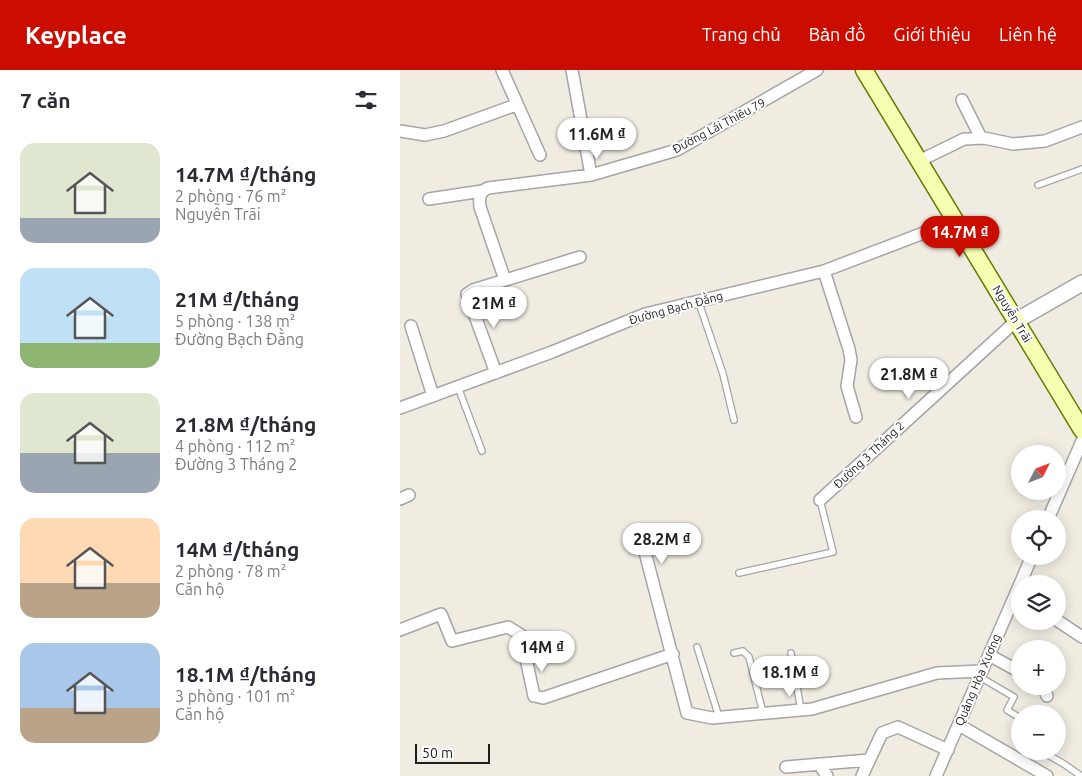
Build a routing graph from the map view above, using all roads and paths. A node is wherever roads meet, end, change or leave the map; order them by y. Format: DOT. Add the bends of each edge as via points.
graph roads {
  1 [pos="502,70"];
  2 [pos="572,70"];
  3 [pos="817,70"];
  4 [pos="864,70"];
  5 [pos="874,70"];
  6 [pos="962,100"];
  7 [pos="516,105"];
  8 [pos="1082,127"];
  9 [pos="400,131"];
  10 [pos="981,138"];
  11 [pos="540,155"];
  12 [pos="923,159"];
  13 [pos="1082,168"];
  14 [pos="591,175"];
  15 [pos="1038,185"];
  16 [pos="482,191"];
  17 [pos="429,199"];
  18 [pos="955,221"];
  19 [pos="580,257"];
  20 [pos="824,271"];
  21 [pos="505,280"];
  22 [pos="1082,283"];
  23 [pos="698,302"];
  24 [pos="1020,318"];
  25 [pos="411,326"];
  26 [pos="496,372"];
  27 [pos="458,387"];
  28 [pos="433,396"];
  29 [pos="400,408"];
  30 [pos="1082,411"];
  31 [pos="856,417"];
  32 [pos="734,420"];
  33 [pos="1082,430"];
  34 [pos="1082,441"];
  35 [pos="482,451"];
  36 [pos="820,500"];
  37 [pos="1052,510"];
  38 [pos="640,533"];
  39 [pos="739,573"];
  40 [pos="1011,607"];
  41 [pos="1066,626"];
  42 [pos="400,630"];
  43 [pos="1082,637"];
  44 [pos="697,647"];
  45 [pos="734,653"];
  46 [pos="791,653"];
  47 [pos="673,654"];
  48 [pos="989,656"];
  49 [pos="1011,667"];
  50 [pos="981,674"];
  51 [pos="801,710"];
  52 [pos="1011,712"];
  53 [pos="763,713"];
  54 [pos="718,717"];
  55 [pos="959,725"];
  56 [pos="948,750"];
  57 [pos="869,760"];
  58 [pos="1057,760"];
  59 [pos="819,764"];
  60 [pos="786,767"];
  61 [pos="827,776"];
  62 [pos="862,776"];
  63 [pos="936,776"];
  64 [pos="1047,776"];
  65 [pos="1081,776"];
  1 -- 7 [label="street"];
  2 -- 14 [label="street"];
  3 -- 14 [label="street, Đường Lái Thiêu 79" via="677,150"];
  4 -- 12 [label="main road, Nguyễn Trãi"];
  5 -- 12 [label="main road, Nguyễn Trãi"];
  6 -- 10 [label="street"];
  7 -- 9 [label="street" via="444,131 425,135"];
  7 -- 11 [label="street"];
  8 -- 10 [label="street" via="1045,141 1013,144"];
  10 -- 12 [label="street" via="964,139"];
  12 -- 18 [label="main road, Nguyễn Trãi"];
  12 -- 24 [label="main road, Nguyễn Trãi"];
  13 -- 15 [label="lane"];
  14 -- 16 [label="street, Đường Lái Thiêu 79"];
  16 -- 17 [label="street, Đường Lái Thiêu 79"];
  16 -- 21 [label="street" via="480,206"];
  18 -- 20 [label="street, Đường Bạch Đằng"];
  18 -- 24 [label="main road, Nguyễn Trãi"];
  19 -- 21 [label="street"];
  20 -- 23 [label="street, Đường Bạch Đằng"];
  20 -- 31 [label="street" via="849,349 851,360 847,386"];
  21 -- 26 [label="street" via="467,294"];
  22 -- 24 [label="street, Đường 3 Tháng 2"];
  23 -- 26 [label="street, Đường Bạch Đằng" via="645,314"];
  23 -- 32 [label="lane" via="723,374"];
  24 -- 30 [label="main road, Nguyễn Trãi"];
  24 -- 33 [label="main road, Nguyễn Trãi"];
  24 -- 36 [label="street, Đường 3 Tháng 2"];
  25 -- 28 [label="street"];
  26 -- 27 [label="street, Đường Bạch Đằng"];
  27 -- 28 [label="street, Đường Bạch Đằng"];
  27 -- 35 [label="lane"];
  28 -- 29 [label="street, Đường Bạch Đằng"];
  34 -- 37 [label="street"];
  36 -- 39 [label="lane, Đường 3 Tháng 2" via="833,552"];
  38 -- 47 [label="street"];
  40 -- 48 [label="street, Quảng Hòa Xương"];
  41 -- 43 [label="street"];
  42 -- 47 [label="street" via="441,614 452,641 508,627 521,635 534,696 543,698"];
  44 -- 54 [label="lane"];
  45 -- 53 [label="lane" via="743,651 749,657"];
  46 -- 51 [label="lane"];
  47 -- 54 [label="street" via="687,713"];
  48 -- 49 [label="street"];
  48 -- 50 [label="street, Quảng Hòa Xương"];
  50 -- 51 [label="street" via="937,673"];
  50 -- 52 [label="lane" via="1014,697 1008,710"];
  50 -- 55 [label="street, Quảng Hòa Xương"];
  51 -- 53 [label="street"];
  53 -- 54 [label="street"];
  55 -- 56 [label="street, Quảng Hòa Xương"];
  55 -- 64 [label="street"];
  56 -- 57 [label="street" via="898,727 882,733"];
  56 -- 63 [label="street, Quảng Hòa Xương"];
  57 -- 59 [label="street"];
  57 -- 62 [label="street"];
  58 -- 65 [label="lane"];
  59 -- 60 [label="street"];
  59 -- 61 [label="street"];
}
